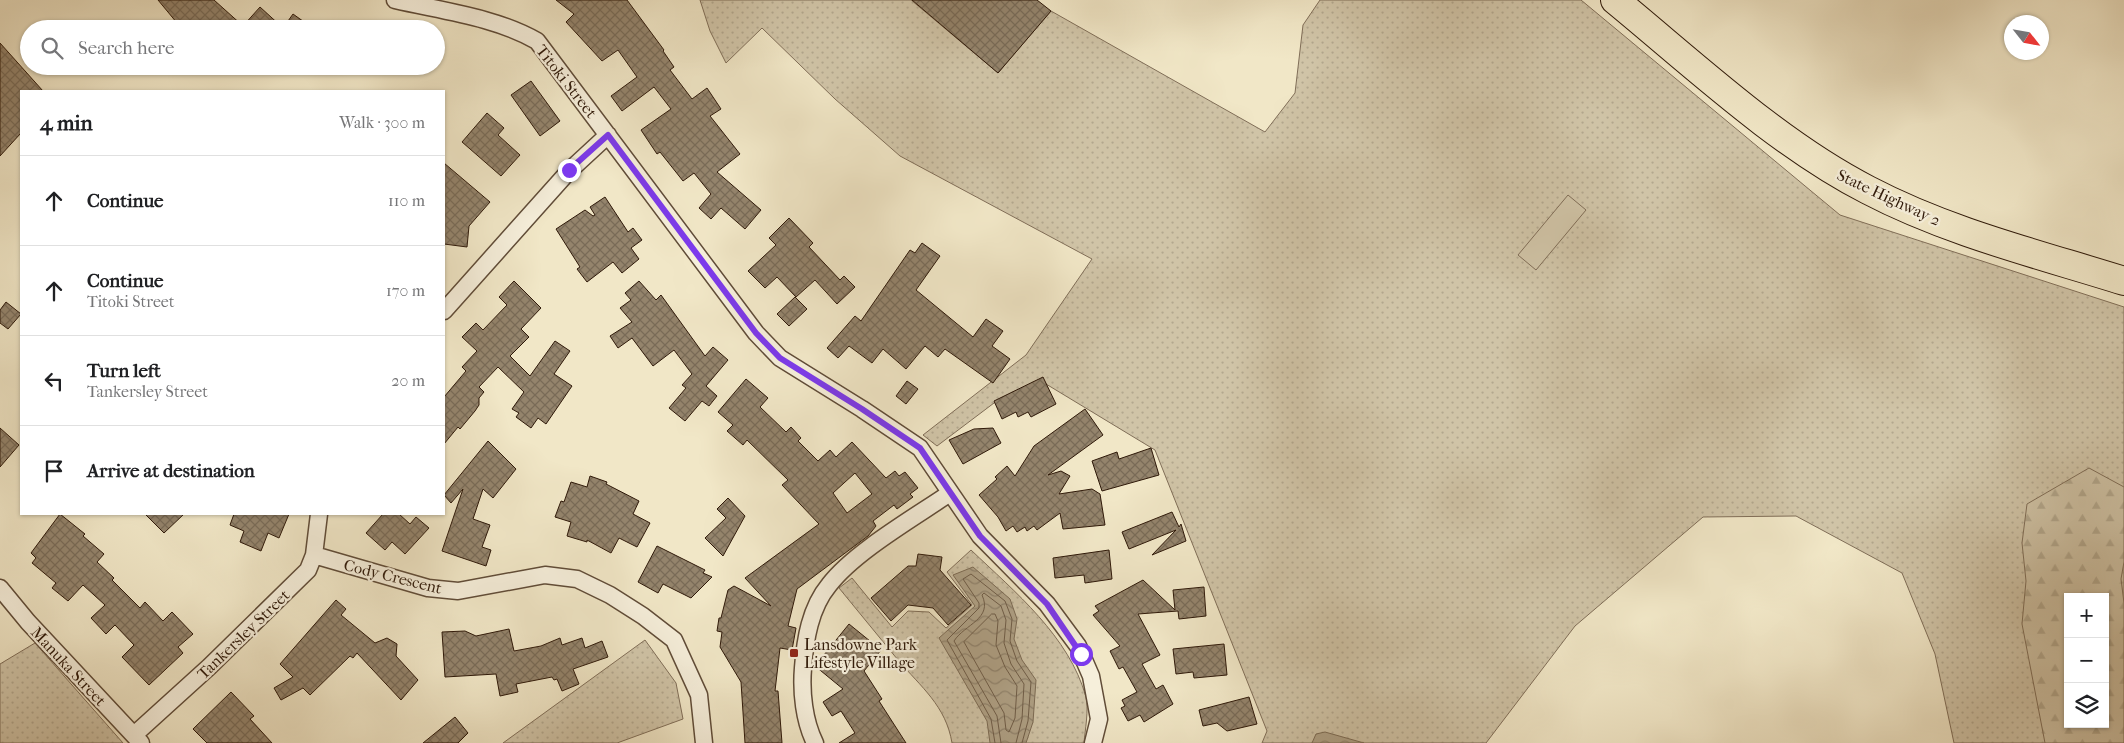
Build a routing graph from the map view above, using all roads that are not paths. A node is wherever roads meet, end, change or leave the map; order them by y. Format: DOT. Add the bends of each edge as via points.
graph roads {
  1 [pos="395,0"];
  2 [pos="1615,0"];
  3 [pos="608,135"];
  4 [pos="2124,281"];
  5 [pos="445,310"];
  6 [pos="950,492"];
  7 [pos="319,515"];
  8 [pos="314,556"];
  9 [pos="0,588"];
  10 [pos="137,739"];
  11 [pos="704,743"];
  12 [pos="815,743"];
  13 [pos="1093,743"];
  1 -- 3 [label="street, Titoki Street" via="502,26 537,41"];
  2 -- 4 [label="highway, State Highway 2" via="1787,139 1868,191 1961,229"];
  3 -- 5 [label="street" via="569,170"];
  3 -- 6 [label="street, Titoki Street" via="730,300 774,352 920,448"];
  6 -- 12 [label="street" via="861,555 828,585 813,616 805,644 802,675 804,705"];
  6 -- 13 [label="street, Titoki Street" via="980,536 1047,604 1078,646 1092,676 1099,719"];
  7 -- 8 [label="street, Tankersley Street"];
  8 -- 10 [label="street, Tankersley Street" via="308,570 292,587"];
  8 -- 11 [label="street, Cody Crescent" via="428,588 458,591 545,575 577,579 618,600 674,640 699,695"];
  9 -- 10 [label="street, Manuka Street"];
}
